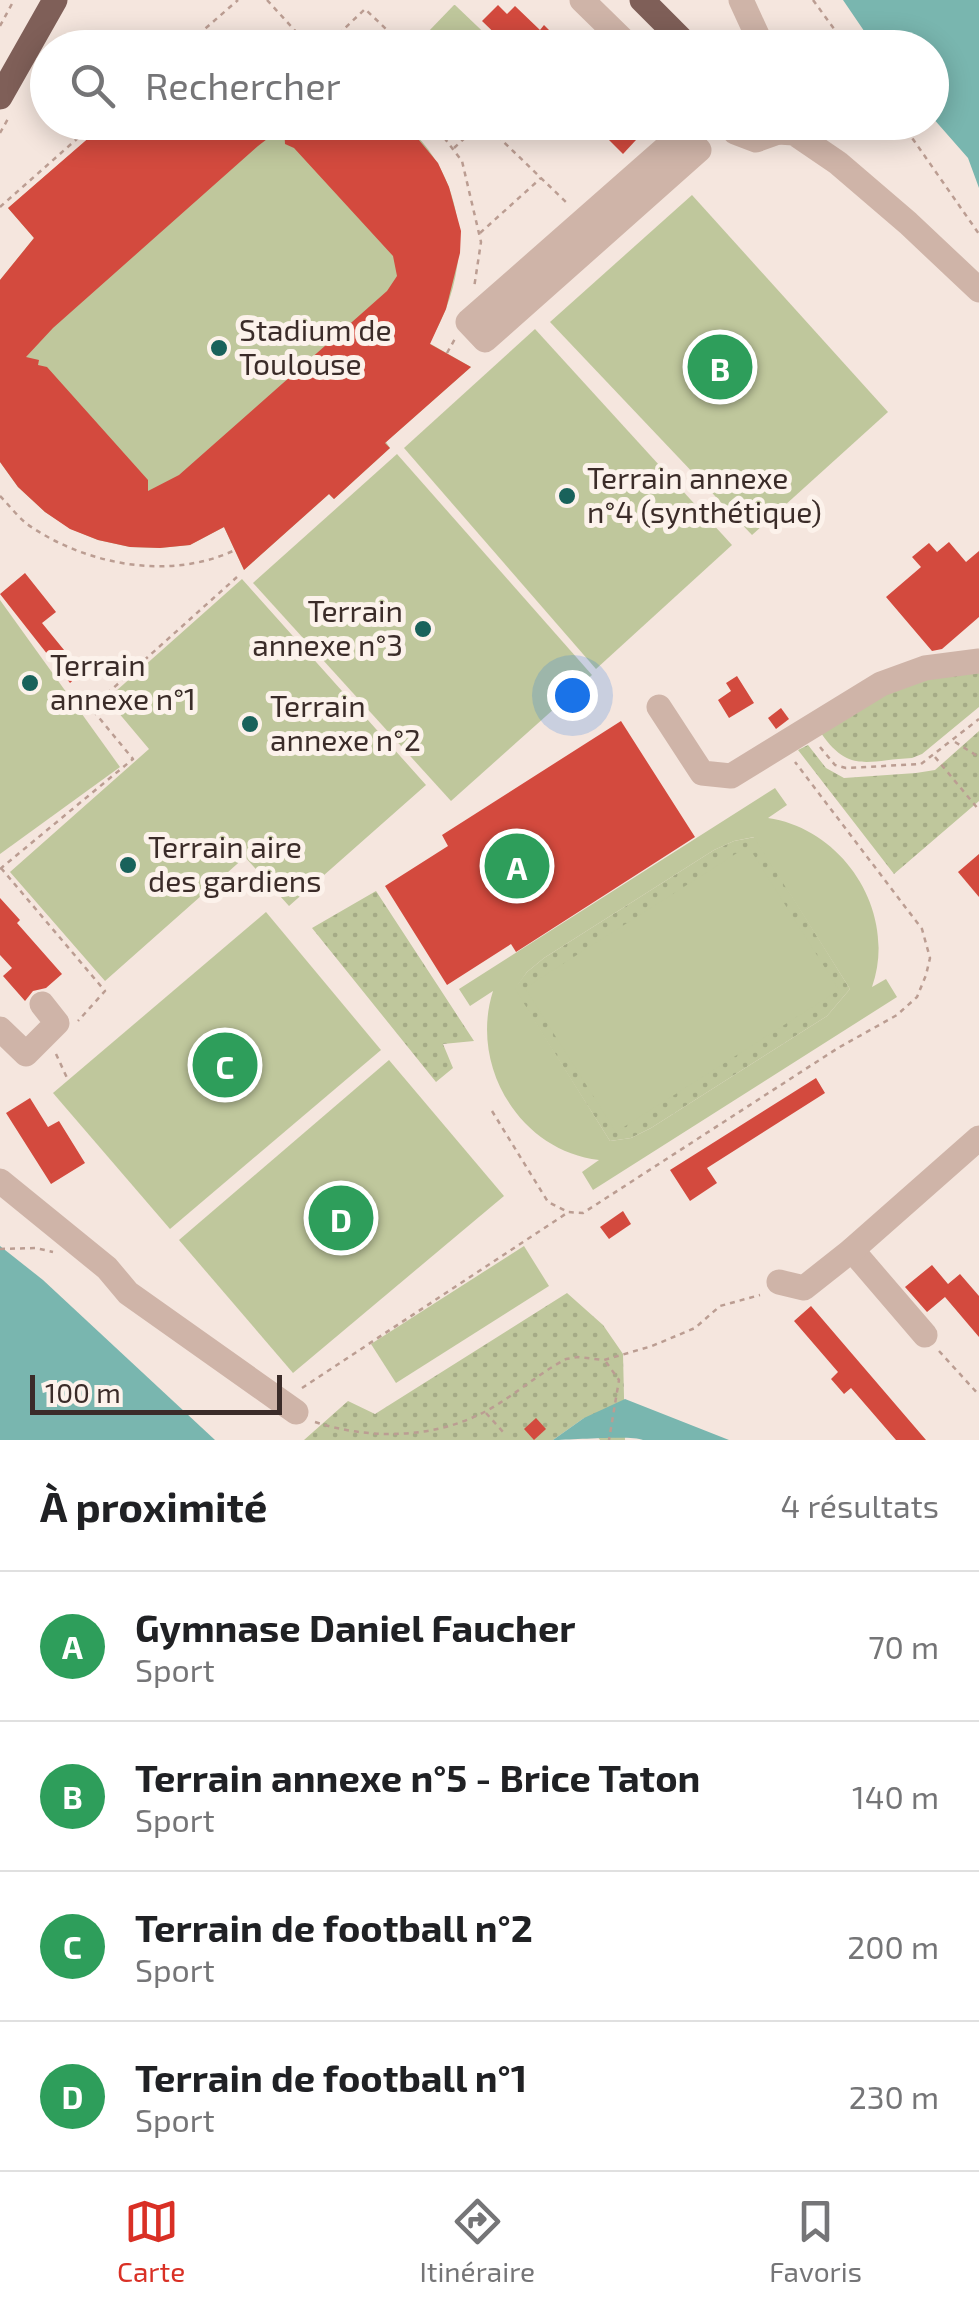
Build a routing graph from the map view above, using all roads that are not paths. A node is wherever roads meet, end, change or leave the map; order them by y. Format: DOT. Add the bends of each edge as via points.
graph roads {
  1 [pos="55,0"];
  2 [pos="582,0"];
  3 [pos="642,0"];
  4 [pos="741,0"];
  5 [pos="38,30"];
  6 [pos="613,30"];
  7 [pos="673,30"];
  8 [pos="755,30"];
  9 [pos="30,44"];
  10 [pos="0,97"];
  11 [pos="673,140"];
  12 [pos="693,140"];
  13 [pos="804,140"];
  14 [pos="820,140"];
  15 [pos="838,163"];
  16 [pos="979,290"];
  17 [pos="979,661"];
  18 [pos="659,707"];
  19 [pos="42,1004"];
  20 [pos="0,1029"];
  21 [pos="979,1138"];
  22 [pos="0,1181"];
  23 [pos="852,1250"];
  24 [pos="779,1282"];
  25 [pos="925,1334"];
  26 [pos="299,1400"];
  1 -- 5 [label="main road"];
  2 -- 6 [label="street"];
  3 -- 7 [label="main road"];
  4 -- 8 [label="street"];
  9 -- 10 [label="main road"];
  11 -- 12 [label="street" via="468,322 485,340 699,150"];
  13 -- 15 [label="street"];
  14 -- 15 [label="street"];
  15 -- 16 [label="street"];
  17 -- 18 [label="street" via="924,668 881,684 731,776 702,773"];
  19 -- 20 [label="street" via="57,1022 26,1054"];
  21 -- 23 [label="street"];
  22 -- 26 [label="street" via="128,1293"];
  23 -- 24 [label="street" via="804,1288"];
  23 -- 25 [label="street"];
}
